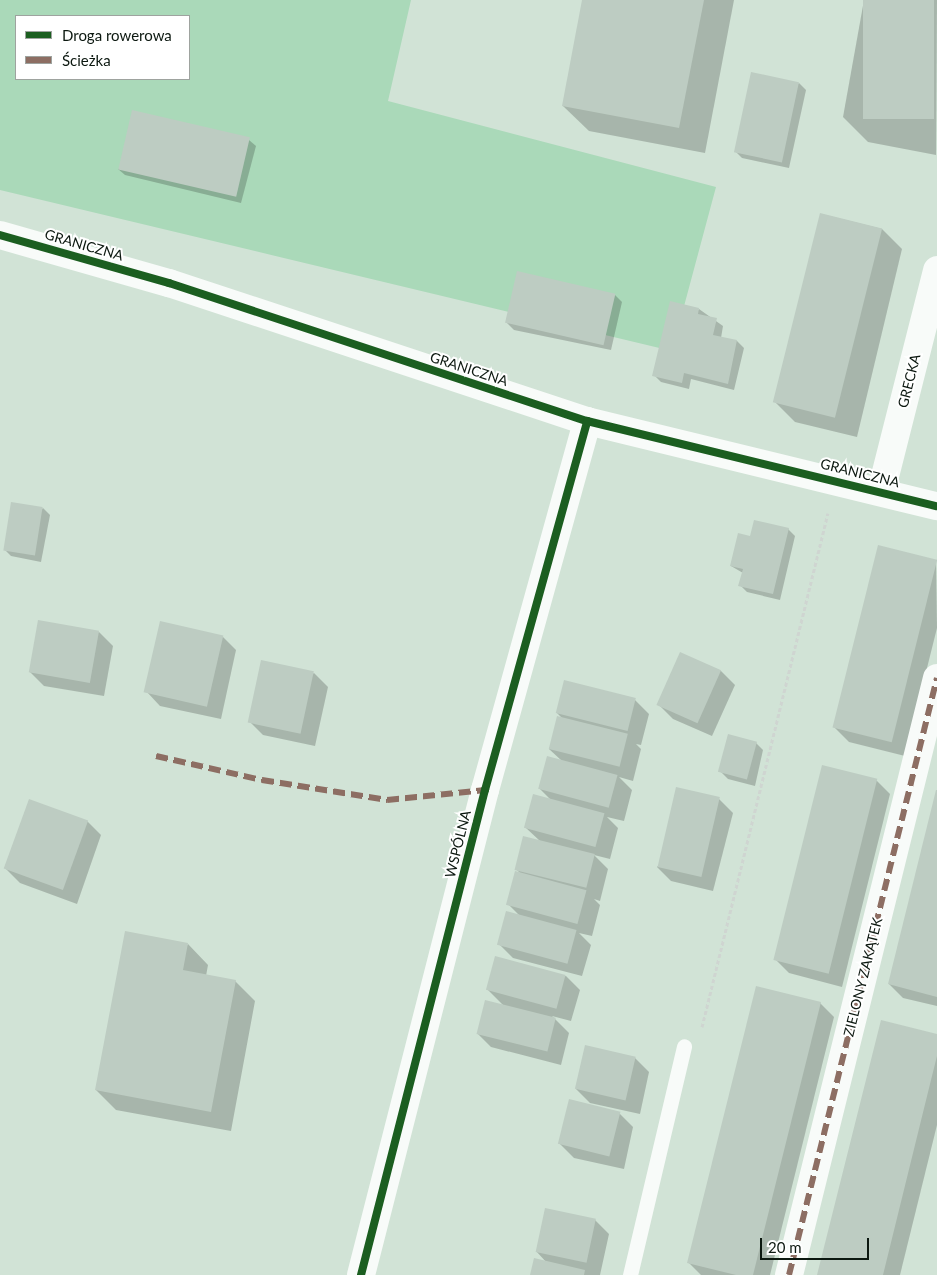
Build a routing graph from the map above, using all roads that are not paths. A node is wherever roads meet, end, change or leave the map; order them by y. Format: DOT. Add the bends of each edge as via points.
graph roads {
  1 [pos="0,234"];
  2 [pos="937,270"];
  3 [pos="588,421"];
  4 [pos="881,492"];
  5 [pos="937,506"];
  6 [pos="937,678"];
  7 [pos="684,1046"];
  8 [pos="361,1275"];
  9 [pos="630,1275"];
  10 [pos="789,1275"];
  1 -- 3 [label="street, GRANICZNA" via="169,283"];
  2 -- 4 [label="street, GRECKA"];
  3 -- 4 [label="street, GRANICZNA"];
  3 -- 8 [label="street, WSPÓLNA" via="484,790"];
  4 -- 5 [label="street, GRANICZNA"];
  6 -- 10 [label="street, ZIELONY ZAKĄTEK"];
  7 -- 9 [label="lane"];
}
